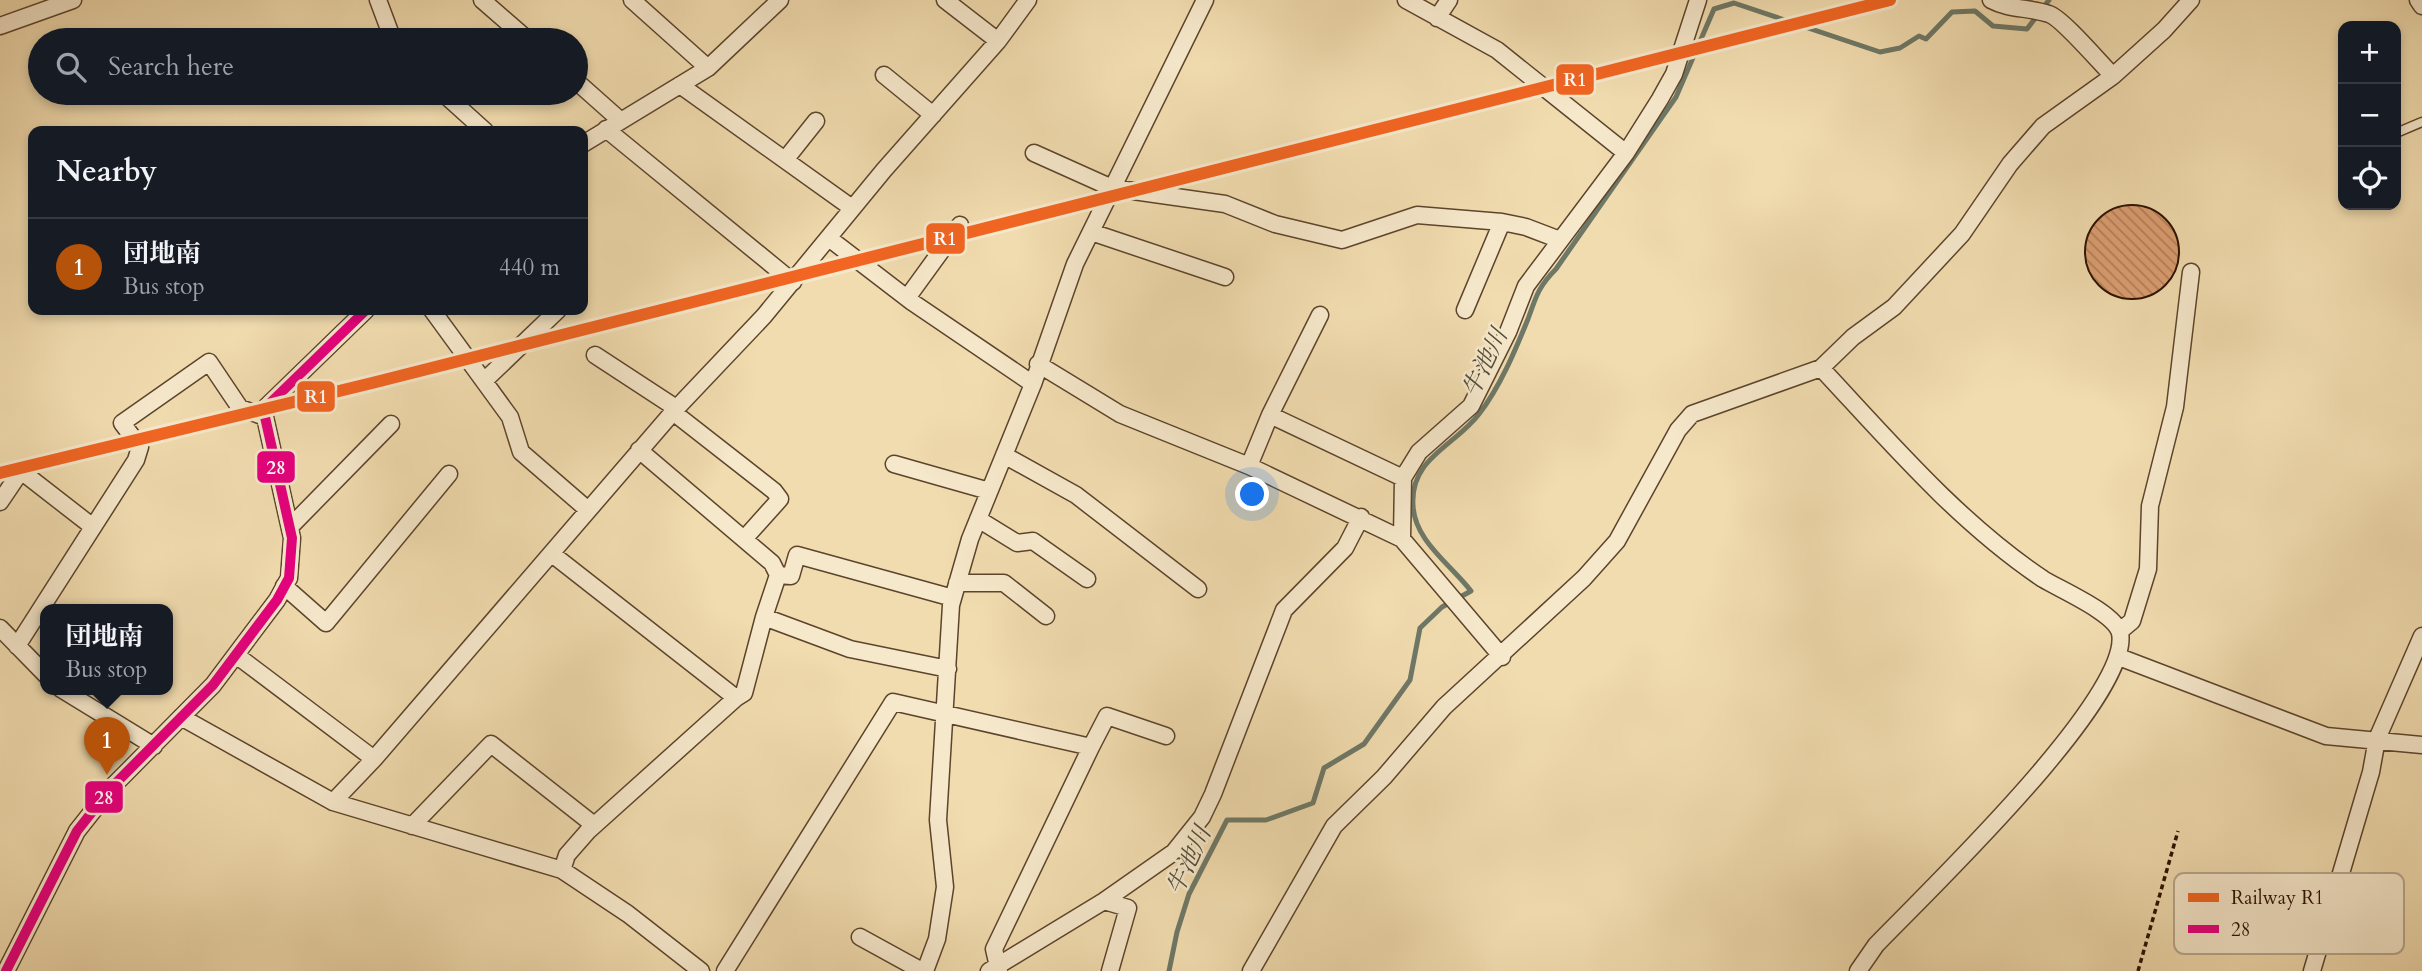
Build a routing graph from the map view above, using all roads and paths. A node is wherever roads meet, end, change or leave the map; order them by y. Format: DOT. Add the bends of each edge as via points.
graph roads {
  1 [pos="73,0"];
  2 [pos="378,0"];
  3 [pos="482,0"];
  4 [pos="632,0"];
  5 [pos="779,0"];
  6 [pos="945,0"];
  7 [pos="1028,0"];
  8 [pos="1205,0"];
  9 [pos="1406,0"];
  10 [pos="1449,0"];
  11 [pos="1698,0"];
  12 [pos="1991,0"];
  13 [pos="2191,0"];
  14 [pos="2418,0"];
  15 [pos="2422,6"];
  16 [pos="1437,18"];
  17 [pos="0,26"];
  18 [pos="388,28"];
  19 [pos="514,28"];
  20 [pos="998,41"];
  21 [pos="708,68"];
  22 [pos="884,75"];
  23 [pos="2113,76"];
  24 [pos="680,85"];
  25 [pos="588,92"];
  26 [pos="456,105"];
  27 [pos="933,115"];
  28 [pos="621,121"];
  29 [pos="816,121"];
  30 [pos="2422,122"];
  31 [pos="479,126"];
  32 [pos="606,129"];
  33 [pos="2401,131"];
  34 [pos="588,141"];
  35 [pos="1034,153"];
  36 [pos="1626,153"];
  37 [pos="785,160"];
  38 [pos="1112,188"];
  39 [pos="852,208"];
  40 [pos="1502,222"];
  41 [pos="960,225"];
  42 [pos="1091,232"];
  43 [pos="830,239"];
  44 [pos="1560,240"];
  45 [pos="2191,272"];
  46 [pos="1225,276"];
  47 [pos="793,282"];
  48 [pos="907,298"];
  49 [pos="1465,310"];
  50 [pos="361,315"];
  51 [pos="436,315"];
  52 [pos="553,315"];
  53 [pos="1320,315"];
  54 [pos="595,355"];
  55 [pos="1038,364"];
  56 [pos="1821,368"];
  57 [pos="484,381"];
  58 [pos="1033,384"];
  59 [pos="675,410"];
  60 [pos="1270,415"];
  61 [pos="265,417"];
  62 [pos="391,424"];
  63 [pos="639,450"];
  64 [pos="1004,455"];
  65 [pos="894,464"];
  66 [pos="1249,466"];
  67 [pos="449,474"];
  68 [pos="1403,478"];
  69 [pos="989,491"];
  70 [pos="0,502"];
  71 [pos="588,510"];
  72 [pos="1361,517"];
  73 [pos="978,519"];
  74 [pos="93,527"];
  75 [pos="290,527"];
  76 [pos="744,539"];
  77 [pos="1402,539"];
  78 [pos="552,554"];
  79 [pos="778,575"];
  80 [pos="1087,579"];
  81 [pos="284,586"];
  82 [pos="1198,589"];
  83 [pos="955,591"];
  84 [pos="44,604"];
  85 [pos="40,610"];
  86 [pos="764,617"];
  87 [pos="1046,617"];
  88 [pos="0,628"];
  89 [pos="2120,631"];
  90 [pos="2422,636"];
  91 [pos="17,646"];
  92 [pos="236,655"];
  93 [pos="1502,657"];
  94 [pos="2119,657"];
  95 [pos="40,669"];
  96 [pos="948,669"];
  97 [pos="71,695"];
  98 [pos="736,698"];
  99 [pos="946,715"];
  100 [pos="181,717"];
  101 [pos="1166,736"];
  102 [pos="2376,739"];
  103 [pos="2422,745"];
  104 [pos="154,746"];
  105 [pos="1091,747"];
  106 [pos="374,760"];
  107 [pos="333,802"];
  108 [pos="594,825"];
  109 [pos="412,826"];
  110 [pos="2178,831"];
  111 [pos="562,870"];
  112 [pos="2341,873"];
  113 [pos="1104,901"];
  114 [pos="860,937"];
  115 [pos="2317,954"];
  116 [pos="995,969"];
  117 [pos="6,971"];
  118 [pos="700,971"];
  119 [pos="724,971"];
  120 [pos="924,971"];
  121 [pos="1110,971"];
  122 [pos="1251,971"];
  123 [pos="1858,971"];
  124 [pos="2138,971"];
  125 [pos="2312,971"];
  1 -- 17 [label="street"];
  2 -- 18 [label="street"];
  3 -- 19 [label="street"];
  4 -- 21 [label="street"];
  5 -- 21 [label="street"];
  6 -- 20 [label="street"];
  7 -- 20 [label="street"];
  8 -- 38 [label="street"];
  9 -- 16 [label="street"];
  10 -- 16 [label="street"];
  11 -- 36 [label="street" via="1674,74"];
  12 -- 23 [label="street" via="2008,9 2053,15"];
  13 -- 23 [label="street"];
  14 -- 15 [label="street"];
  16 -- 36 [label="street" via="1497,50"];
  20 -- 27 [label="street"];
  21 -- 24 [label="street"];
  22 -- 27 [label="street"];
  23 -- 56 [label="street" via="2043,126 1922,279"];
  24 -- 28 [label="street"];
  24 -- 37 [label="street"];
  25 -- 28 [label="street"];
  26 -- 31 [label="street"];
  27 -- 39 [label="street"];
  28 -- 32 [label="street"];
  29 -- 37 [label="street"];
  30 -- 33 [label="lane"];
  32 -- 34 [label="street"];
  32 -- 47 [label="street"];
  35 -- 38 [label="street"];
  36 -- 44 [label="street"];
  37 -- 39 [label="street"];
  38 -- 40 [label="street" via="1225,204 1275,224 1342,240 1417,215"];
  38 -- 42 [label="street"];
  39 -- 43 [label="street"];
  40 -- 44 [label="street"];
  40 -- 49 [label="street"];
  41 -- 48 [label="street"];
  42 -- 46 [label="street"];
  42 -- 55 [label="street"];
  43 -- 47 [label="street"];
  43 -- 48 [label="street"];
  44 -- 68 [label="street" via="1526,286 1471,406 1419,452"];
  45 -- 89 [label="street" via="2175,407 2150,506 2148,569 2132,621"];
  47 -- 59 [label="street"];
  48 -- 58 [label="street"];
  50 -- 61 [label="street" via="266,407"];
  51 -- 57 [label="street"];
  52 -- 57 [label="street"];
  53 -- 60 [label="street"];
  54 -- 59 [label="street"];
  55 -- 58 [label="street"];
  55 -- 66 [label="street" via="1120,414"];
  56 -- 89 [label="street" via="1918,473 1990,539 2043,579 2110,618"];
  56 -- 93 [label="street" via="1692,414 1678,430 1617,541"];
  57 -- 71 [label="street" via="510,417 521,453"];
  58 -- 64 [label="street"];
  59 -- 63 [label="street"];
  59 -- 76 [label="street" via="779,499"];
  60 -- 66 [label="street"];
  60 -- 68 [label="street"];
  61 -- 74 [label="street" via="240,408 209,362 122,423 138,442 140,452"];
  61 -- 75 [label="street"];
  62 -- 75 [label="street"];
  63 -- 71 [label="street"];
  63 -- 76 [label="street"];
  64 -- 69 [label="street"];
  64 -- 82 [label="street" via="1076,495"];
  65 -- 69 [label="street"];
  66 -- 72 [label="street"];
  67 -- 81 [label="street" via="326,623"];
  68 -- 77 [label="street"];
  69 -- 73 [label="street"];
  70 -- 74 [label="street" via="21,471"];
  71 -- 78 [label="street"];
  72 -- 77 [label="street"];
  72 -- 113 [label="street" via="1345,548 1284,610 1230,756 1202,817 1174,852"];
  73 -- 80 [label="street" via="1017,543 1033,541"];
  73 -- 83 [label="street"];
  74 -- 84 [label="street"];
  75 -- 81 [label="street" via="293,560"];
  76 -- 79 [label="street" via="772,563"];
  77 -- 93 [label="street"];
  78 -- 98 [label="street"];
  78 -- 106 [label="street"];
  79 -- 83 [label="street" via="791,576 797,555"];
  79 -- 86 [label="street"];
  81 -- 92 [label="street"];
  83 -- 87 [label="street" via="1004,583"];
  83 -- 96 [label="street"];
  85 -- 91 [label="street"];
  86 -- 96 [label="street" via="850,649"];
  86 -- 98 [label="street" via="744,693"];
  88 -- 91 [label="street"];
  89 -- 94 [label="street"];
  90 -- 102 [label="street"];
  91 -- 95 [label="street"];
  92 -- 100 [label="street"];
  92 -- 106 [label="street"];
  93 -- 122 [label="street" via="1444,707 1334,826"];
  94 -- 102 [label="street" via="2326,736"];
  94 -- 123 [label="street" via="2064,745 1876,945"];
  96 -- 99 [label="street"];
  97 -- 104 [label="street"];
  98 -- 108 [label="street"];
  99 -- 105 [label="street"];
  99 -- 119 [label="street" via="893,702"];
  99 -- 120 [label="street" via="939,820 945,887 937,939"];
  100 -- 104 [label="street"];
  100 -- 107 [label="street"];
  101 -- 105 [label="street" via="1107,716"];
  102 -- 103 [label="street"];
  102 -- 112 [label="street"];
  104 -- 117 [label="street" via="111,788 77,831"];
  105 -- 116 [label="street" via="994,949"];
  106 -- 107 [label="street"];
  107 -- 109 [label="street"];
  108 -- 109 [label="street" via="491,744"];
  108 -- 111 [label="street" via="567,855"];
  109 -- 111 [label="street"];
  110 -- 124 [label="path"];
  111 -- 118 [label="street"];
  113 -- 116 [label="street"];
  113 -- 121 [label="street" via="1128,908"];
  114 -- 120 [label="street"];
  115 -- 125 [label="street"];
}
